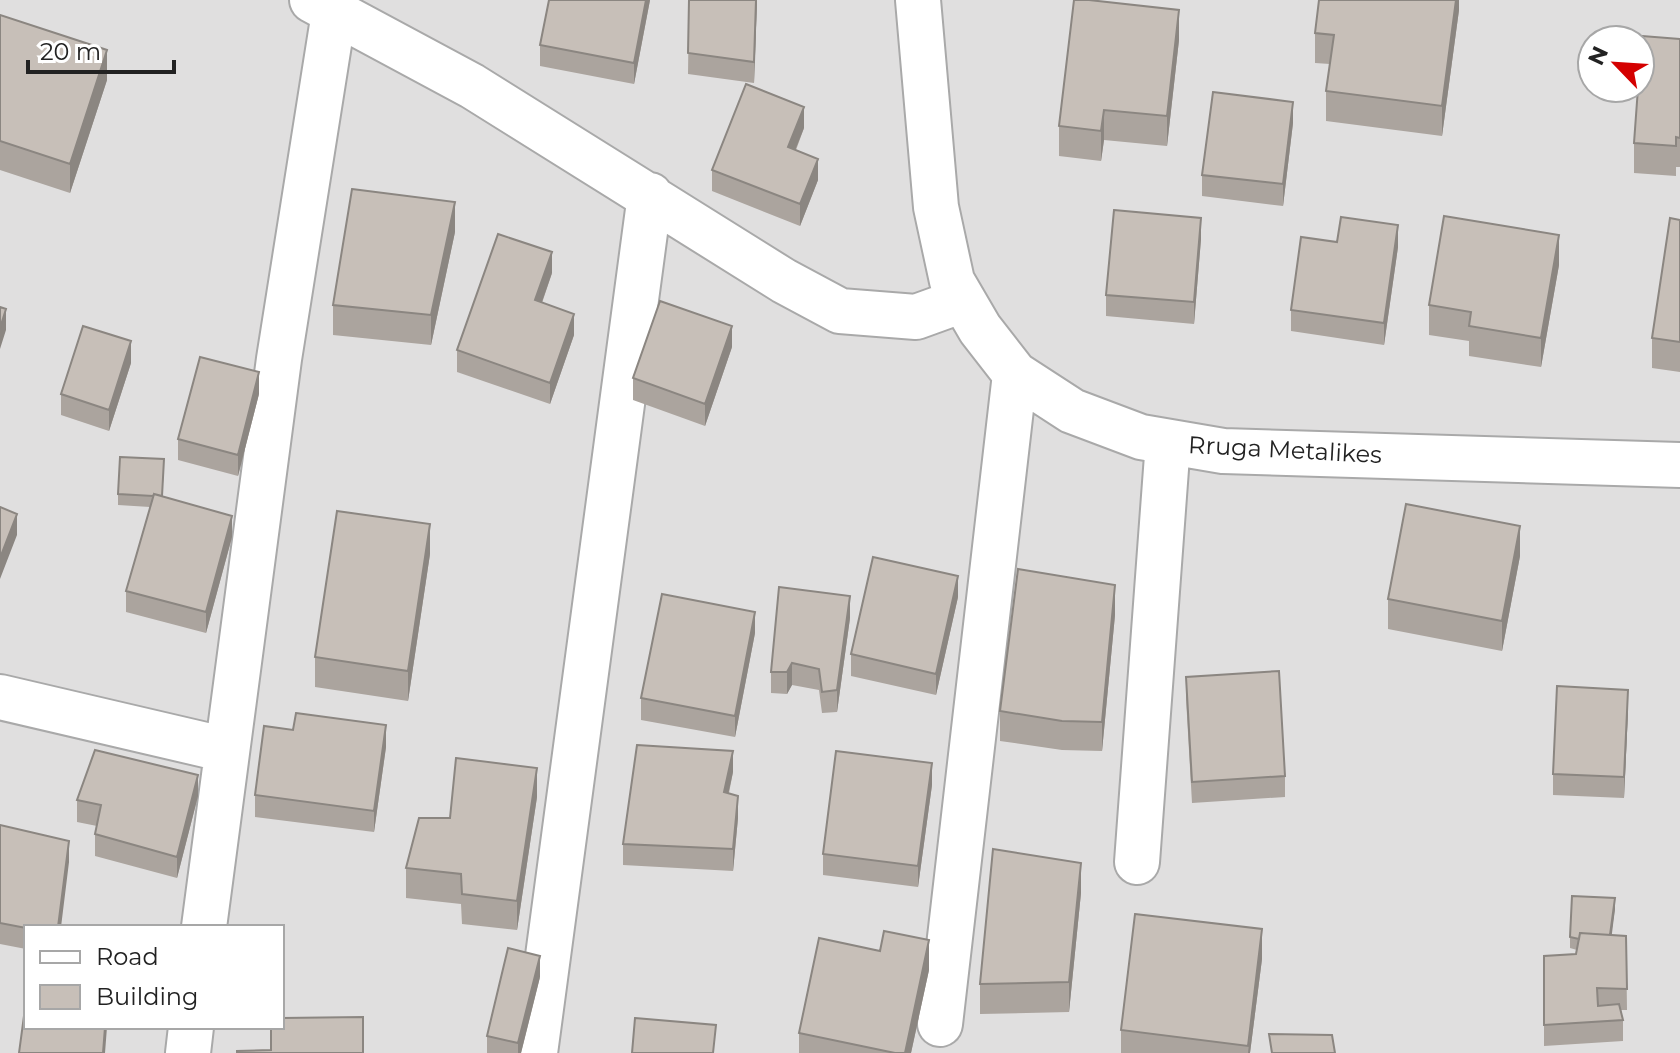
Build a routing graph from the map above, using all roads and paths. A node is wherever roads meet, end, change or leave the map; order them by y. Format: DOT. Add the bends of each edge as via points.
graph roads {
  1 [pos="918,0"];
  2 [pos="328,4"];
  3 [pos="650,195"];
  4 [pos="963,300"];
  5 [pos="1015,374"];
  6 [pos="1168,442"];
  7 [pos="1680,465"];
  8 [pos="0,697"];
  9 [pos="227,750"];
  10 [pos="1137,862"];
  11 [pos="204,925"];
  12 [pos="940,1024"];
  13 [pos="191,1029"];
  14 [pos="188,1053"];
  15 [pos="535,1053"];
  1 -- 4 [label="street, Rruga Metalikes" via="936,207 952,281"];
  2 -- 3 [label="street"];
  2 -- 9 [label="street"];
  3 -- 4 [label="street" via="840,311 916,317"];
  3 -- 15 [label="street"];
  4 -- 5 [label="street, Rruga Metalikes"];
  5 -- 6 [label="street, Rruga Metalikes" via="1072,411"];
  5 -- 12 [label="street"];
  6 -- 7 [label="street, Rruga Metalikes" via="1223,451"];
  6 -- 10 [label="street"];
  8 -- 9 [label="street"];
  9 -- 11 [label="street"];
  13 -- 14 [label="street"];
}
